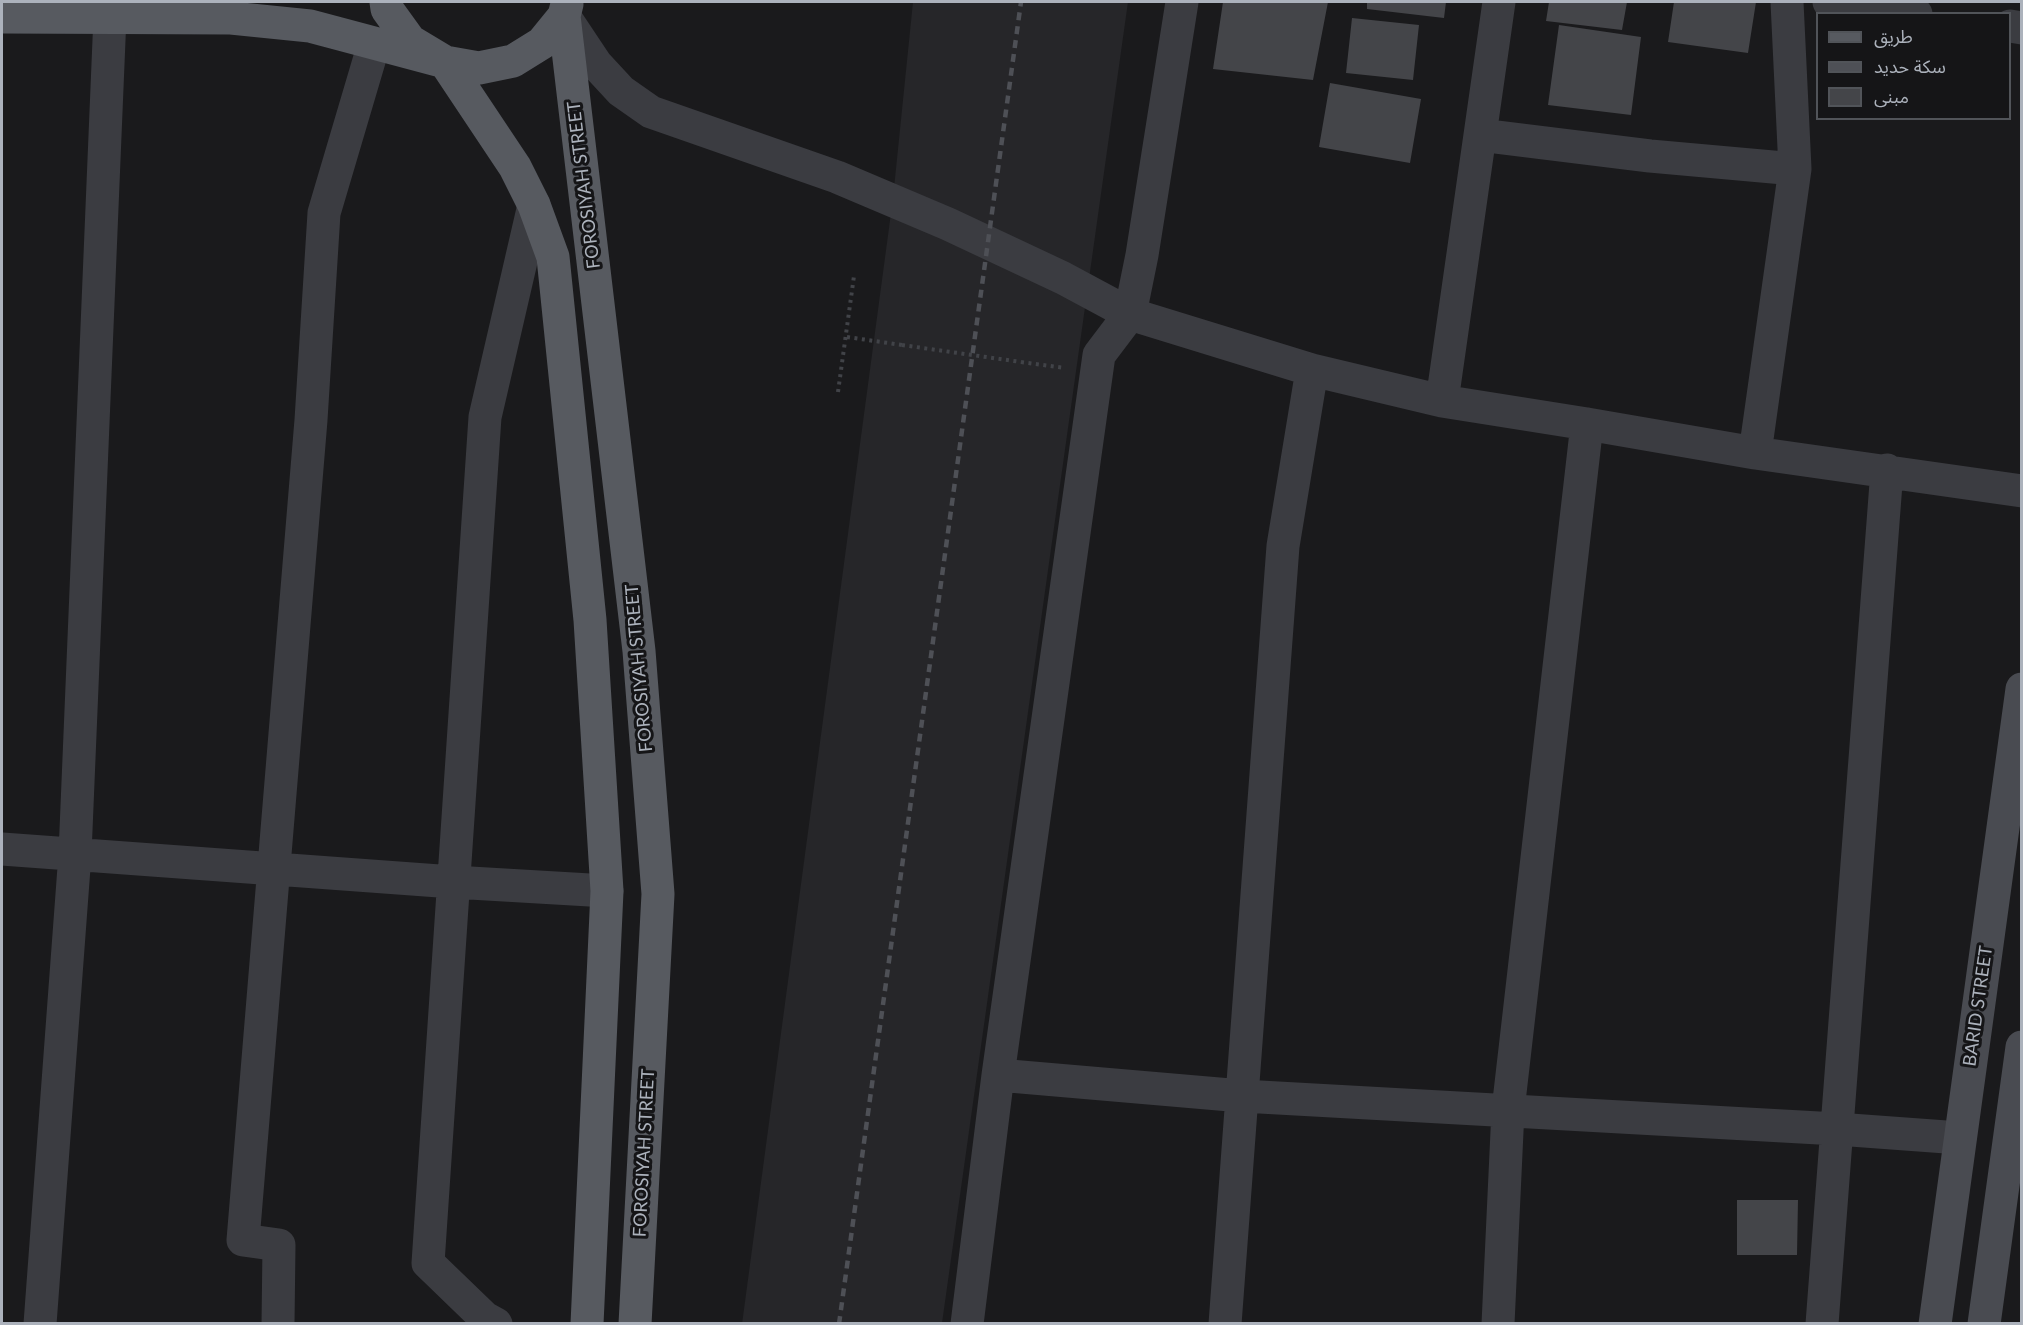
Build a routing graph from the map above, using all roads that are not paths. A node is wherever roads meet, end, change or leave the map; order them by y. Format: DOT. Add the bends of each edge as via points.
graph roads {
  1 [pos="386,2"];
  2 [pos="1182,2"];
  3 [pos="1499,2"];
  4 [pos="1787,2"];
  5 [pos="1829,2"];
  6 [pos="566,9"];
  7 [pos="1902,12"];
  8 [pos="2,16"];
  9 [pos="110,16"];
  10 [pos="374,44"];
  11 [pos="445,62"];
  12 [pos="1480,135"];
  13 [pos="1795,168"];
  14 [pos="534,205"];
  15 [pos="1130,314"];
  16 [pos="1312,370"];
  17 [pos="1442,401"];
  18 [pos="1587,424"];
  19 [pos="1755,453"];
  20 [pos="1887,471"];
  21 [pos="2022,491"];
  22 [pos="2022,689"];
  23 [pos="2,849"];
  24 [pos="75,854"];
  25 [pos="273,867"];
  26 [pos="453,882"];
  27 [pos="607,891"];
  28 [pos="2022,1047"];
  29 [pos="998,1075"];
  30 [pos="1242,1096"];
  31 [pos="1508,1110"];
  32 [pos="1837,1129"];
  33 [pos="1960,1138"];
  34 [pos="2015,1140"];
  35 [pos="39,1323"];
  36 [pos="278,1323"];
  37 [pos="496,1323"];
  38 [pos="587,1323"];
  39 [pos="635,1323"];
  40 [pos="967,1323"];
  41 [pos="1225,1323"];
  42 [pos="1498,1323"];
  43 [pos="1822,1323"];
  44 [pos="1935,1323"];
  45 [pos="1983,1323"];
  1 -- 11 [label="main road" via="410,41"];
  2 -- 15 [label="street"];
  3 -- 12 [label="street"];
  4 -- 13 [label="street"];
  5 -- 7 [label="street"];
  6 -- 11 [label="main road" via="542,43 513,61 479,68"];
  6 -- 15 [label="street" via="596,64 621,91 651,112 837,177 938,219"];
  6 -- 39 [label="main road, FOROSIYAH STREET" via="639,651 658,894"];
  8 -- 9 [label="main road"];
  9 -- 10 [label="main road" via="242,19 310,26"];
  9 -- 24 [label="street"];
  10 -- 11 [label="main road"];
  10 -- 25 [label="street" via="324,213 311,420"];
  11 -- 14 [label="main road" via="515,167"];
  12 -- 13 [label="street" via="1650,156"];
  12 -- 17 [label="street"];
  13 -- 19 [label="street"];
  14 -- 26 [label="street" via="486,417"];
  14 -- 27 [label="main road" via="553,257 590,620"];
  15 -- 16 [label="street"];
  15 -- 29 [label="street" via="1099,355"];
  16 -- 17 [label="street"];
  16 -- 30 [label="street" via="1283,546"];
  17 -- 18 [label="street"];
  18 -- 19 [label="street"];
  18 -- 31 [label="street"];
  19 -- 20 [label="street"];
  20 -- 21 [label="street"];
  20 -- 32 [label="street"];
  22 -- 33 [label="main road, BARID STREET"];
  23 -- 24 [label="street"];
  24 -- 25 [label="street"];
  24 -- 35 [label="street"];
  25 -- 26 [label="street"];
  25 -- 36 [label="street" via="243,1240 279,1245"];
  26 -- 27 [label="street"];
  26 -- 37 [label="street" via="428,1263 485,1318"];
  27 -- 38 [label="main road"];
  28 -- 34 [label="main road"];
  29 -- 30 [label="street"];
  29 -- 40 [label="street"];
  30 -- 31 [label="street"];
  30 -- 41 [label="street"];
  31 -- 32 [label="street"];
  31 -- 42 [label="street"];
  32 -- 33 [label="street"];
  32 -- 43 [label="street"];
  33 -- 44 [label="main road, BARID STREET"];
  34 -- 45 [label="main road"];
}
